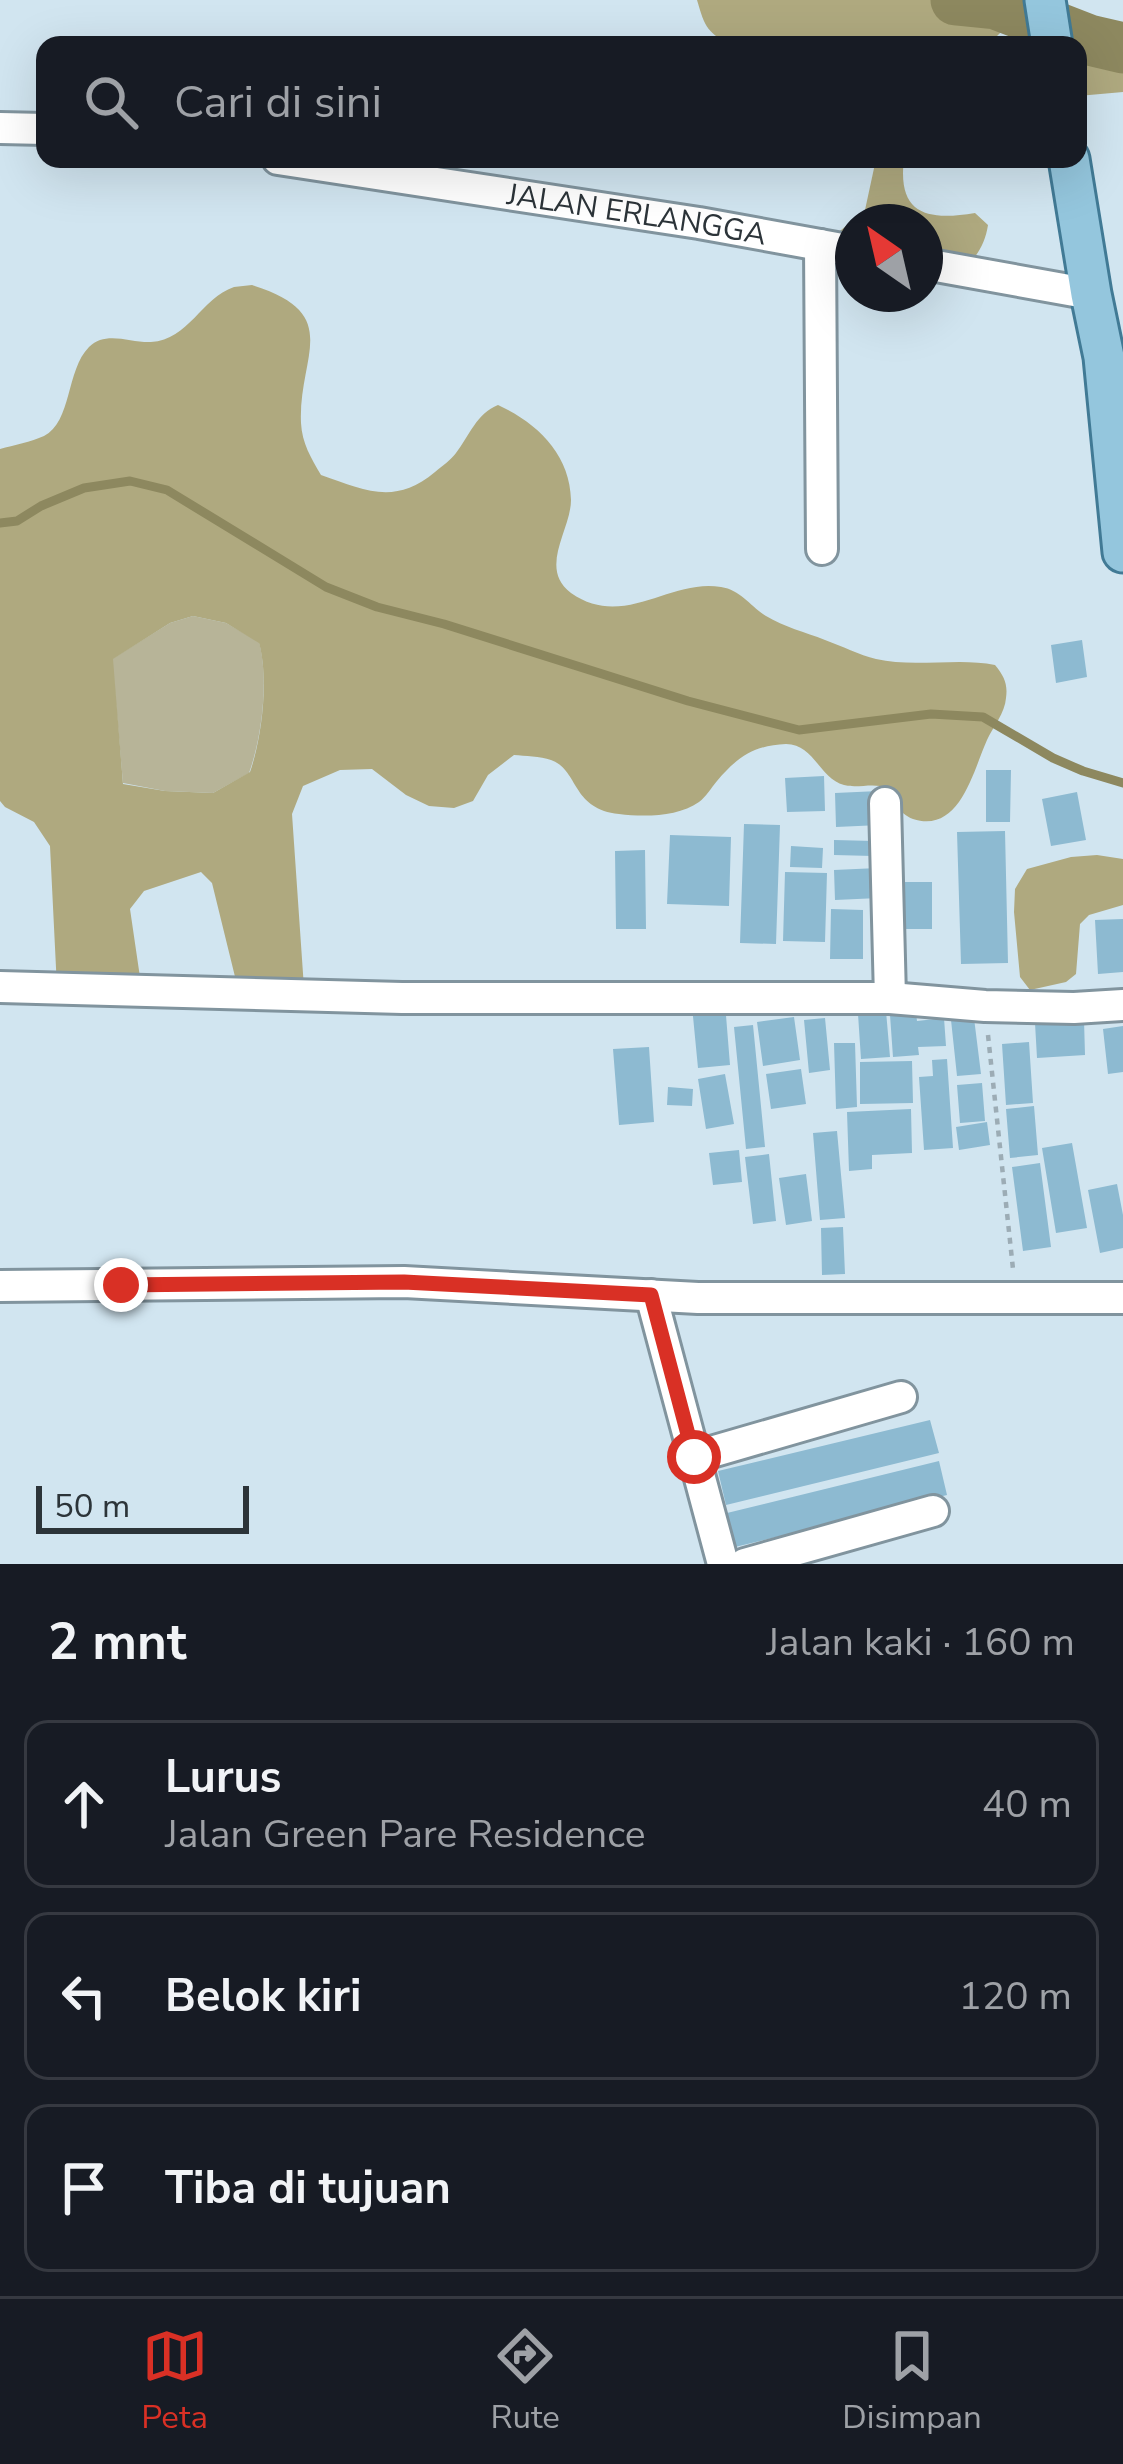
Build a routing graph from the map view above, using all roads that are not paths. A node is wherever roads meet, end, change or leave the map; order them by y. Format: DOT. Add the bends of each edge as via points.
graph roads {
  1 [pos="0,128"];
  2 [pos="36,130"];
  3 [pos="338,168"];
  4 [pos="1071,168"];
  5 [pos="820,245"];
  6 [pos="835,248"];
  7 [pos="943,267"];
  8 [pos="1090,294"];
  9 [pos="1113,358"];
  10 [pos="822,549"];
  11 [pos="1123,549"];
  12 [pos="885,803"];
  13 [pos="0,986"];
  14 [pos="890,998"];
  15 [pos="1123,1005"];
  16 [pos="0,1286"];
  17 [pos="651,1295"];
  18 [pos="1123,1298"];
  19 [pos="901,1397"];
  20 [pos="694,1457"];
  21 [pos="933,1511"];
  22 [pos="723,1564"];
  23 [pos="745,1564"];
  1 -- 2 [label="street"];
  3 -- 5 [label="street, JALAN ERLANGGA"];
  4 -- 8 [label="main road"];
  5 -- 6 [label="street, JALAN ERLANGGA"];
  5 -- 10 [label="street"];
  7 -- 8 [label="street"];
  8 -- 9 [label="main road"];
  9 -- 11 [label="main road"];
  12 -- 14 [label="street"];
  13 -- 14 [label="street" via="402,998"];
  14 -- 15 [label="street"];
  16 -- 17 [label="street" via="404,1282"];
  17 -- 18 [label="street"];
  17 -- 20 [label="street"];
  19 -- 20 [label="street"];
  20 -- 22 [label="street"];
  21 -- 23 [label="street"];
}
